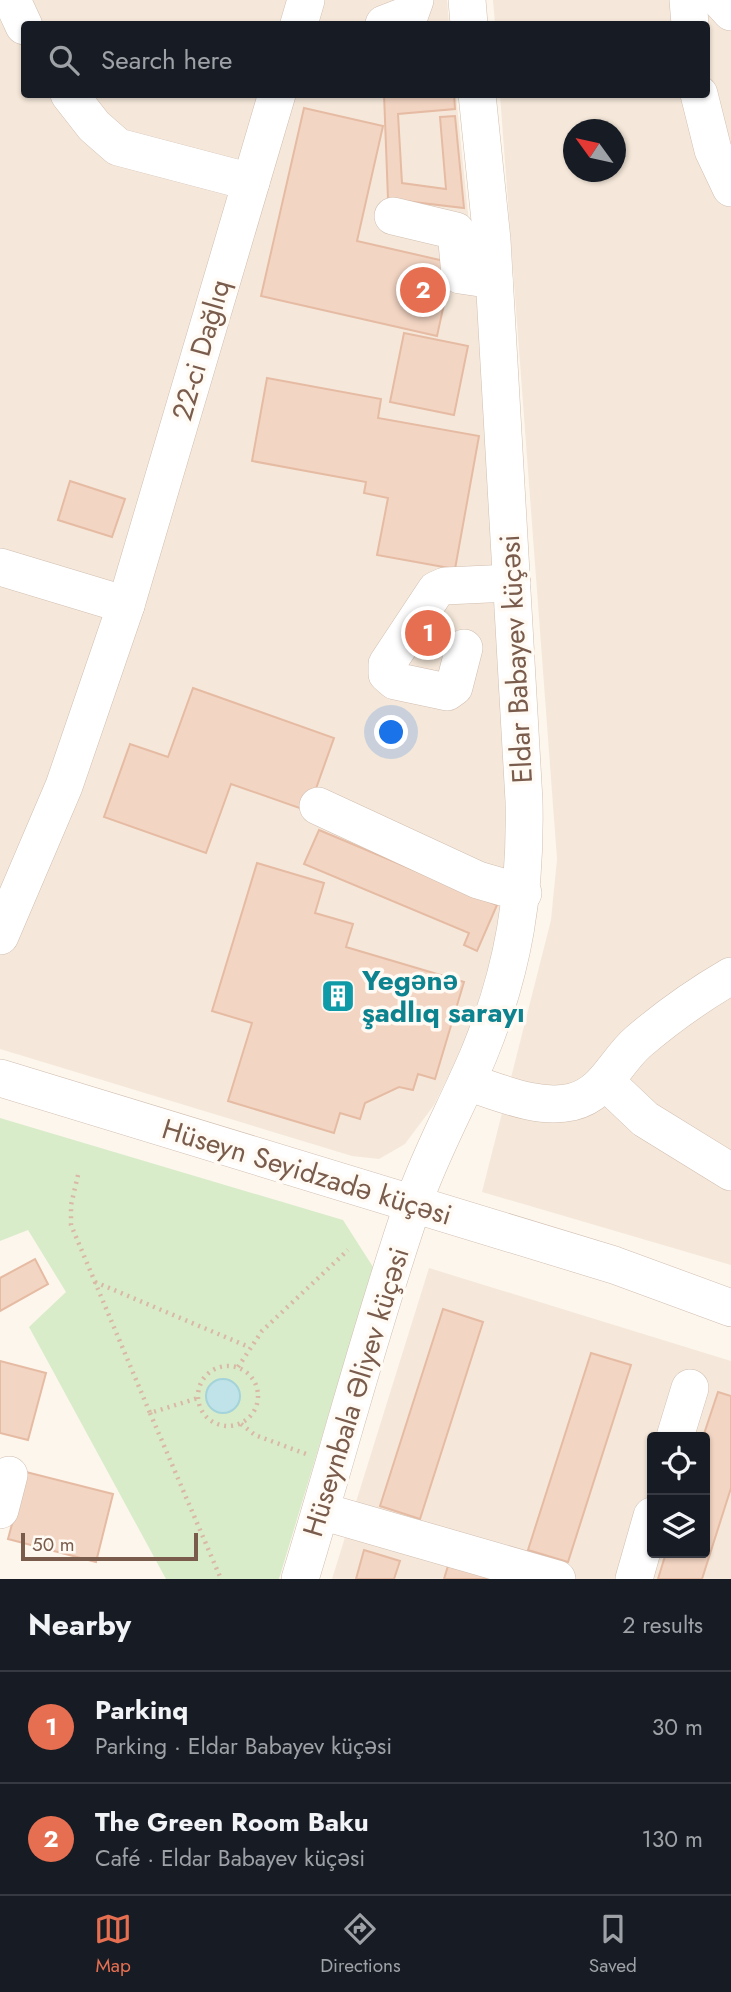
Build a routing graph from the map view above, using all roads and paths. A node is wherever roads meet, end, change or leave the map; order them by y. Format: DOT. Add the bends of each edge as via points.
graph roads {
  1 [pos="306,0"];
  2 [pos="415,0"];
  3 [pos="467,0"];
  4 [pos="688,0"];
  5 [pos="720,0"];
  6 [pos="731,12"];
  7 [pos="300,21"];
  8 [pos="392,21"];
  9 [pos="469,21"];
  10 [pos="690,21"];
  11 [pos="72,98"];
  12 [pos="276,98"];
  13 [pos="477,98"];
  14 [pos="700,98"];
  15 [pos="251,182"];
  16 [pos="731,188"];
  17 [pos="393,216"];
  18 [pos="494,280"];
  19 [pos="0,567"];
  20 [pos="512,583"];
  21 [pos="126,605"];
  22 [pos="464,648"];
  23 [pos="318,806"];
  24 [pos="523,893"];
  25 [pos="0,936"];
  26 [pos="731,976"];
  27 [pos="0,1078"];
  28 [pos="467,1082"];
  29 [pos="606,1082"];
  30 [pos="731,1172"];
  31 [pos="78,1175"];
  32 [pos="413,1205"];
  33 [pos="348,1250"];
  34 [pos="614,1265"];
  35 [pos="95,1282"];
  36 [pos="731,1284"];
  37 [pos="731,1308"];
  38 [pos="731,1323"];
  39 [pos="249,1347"];
  40 [pos="238,1367"];
  41 [pos="690,1388"];
  42 [pos="198,1398"];
  43 [pos="150,1413"];
  44 [pos="241,1424"];
  45 [pos="677,1432"];
  46 [pos="306,1454"];
  47 [pos="9,1475"];
  48 [pos="0,1510"];
  49 [pos="321,1511"];
  50 [pos="647,1534"];
  51 [pos="221,1579"];
  52 [pos="300,1579"];
  53 [pos="557,1579"];
  54 [pos="634,1579"];
  1 -- 7 [label="street"];
  2 -- 8 [label="street" via="410,14"];
  3 -- 9 [label="street"];
  4 -- 10 [label="street"];
  5 -- 6 [label="street"];
  11 -- 15 [label="street" via="118,147"];
  12 -- 15 [label="street, 22-ci Dağlıq"];
  13 -- 18 [label="street, Eldar Babayev küçəsi"];
  14 -- 16 [label="street" via="713,150"];
  15 -- 21 [label="street, 22-ci Dağlıq"];
  17 -- 18 [label="street" via="456,231 460,275"];
  18 -- 20 [label="street, Eldar Babayev küçəsi"];
  19 -- 21 [label="street"];
  20 -- 22 [label="street" via="436,590 387,664 387,674 394,681 447,692 454,687"];
  20 -- 24 [label="street, Eldar Babayev küçəsi" via="524,801"];
  21 -- 25 [label="street, 22-ci Dağlıq" via="64,786"];
  23 -- 24 [label="street" via="478,880"];
  24 -- 28 [label="street, Eldar Babayev küçəsi" via="496,1006"];
  26 -- 29 [label="street" via="637,1042"];
  27 -- 32 [label="street, Hüseyn Seyidzadə küçəsi"];
  28 -- 29 [label="street" via="555,1104 590,1096"];
  28 -- 32 [label="street, Eldar Babayev küçəsi"];
  29 -- 30 [label="street" via="645,1119"];
  31 -- 35 [label="path" via="71,1225"];
  32 -- 34 [label="street, Hüseyn Seyidzadə küçəsi"];
  32 -- 49 [label="street, Hüseynbala Əliyev küçəsi"];
  33 -- 39 [label="path"];
  34 -- 36 [label="street"];
  34 -- 37 [label="street"];
  34 -- 38 [label="street"];
  35 -- 39 [label="path"];
  35 -- 43 [label="path"];
  39 -- 40 [label="path"];
  40 -- 42 [label="path" via="215,1368 199,1386"];
  40 -- 44 [label="path" via="248,1374 258,1395 256,1406"];
  41 -- 45 [label="street"];
  42 -- 43 [label="path"];
  42 -- 44 [label="path" via="207,1419 229,1427"];
  43 -- 51 [label="path"];
  44 -- 46 [label="path" via="255,1435"];
  47 -- 48 [label="street"];
  49 -- 52 [label="street, Hüseynbala Əliyev küçəsi"];
  49 -- 53 [label="street"];
  50 -- 54 [label="street"];
}
